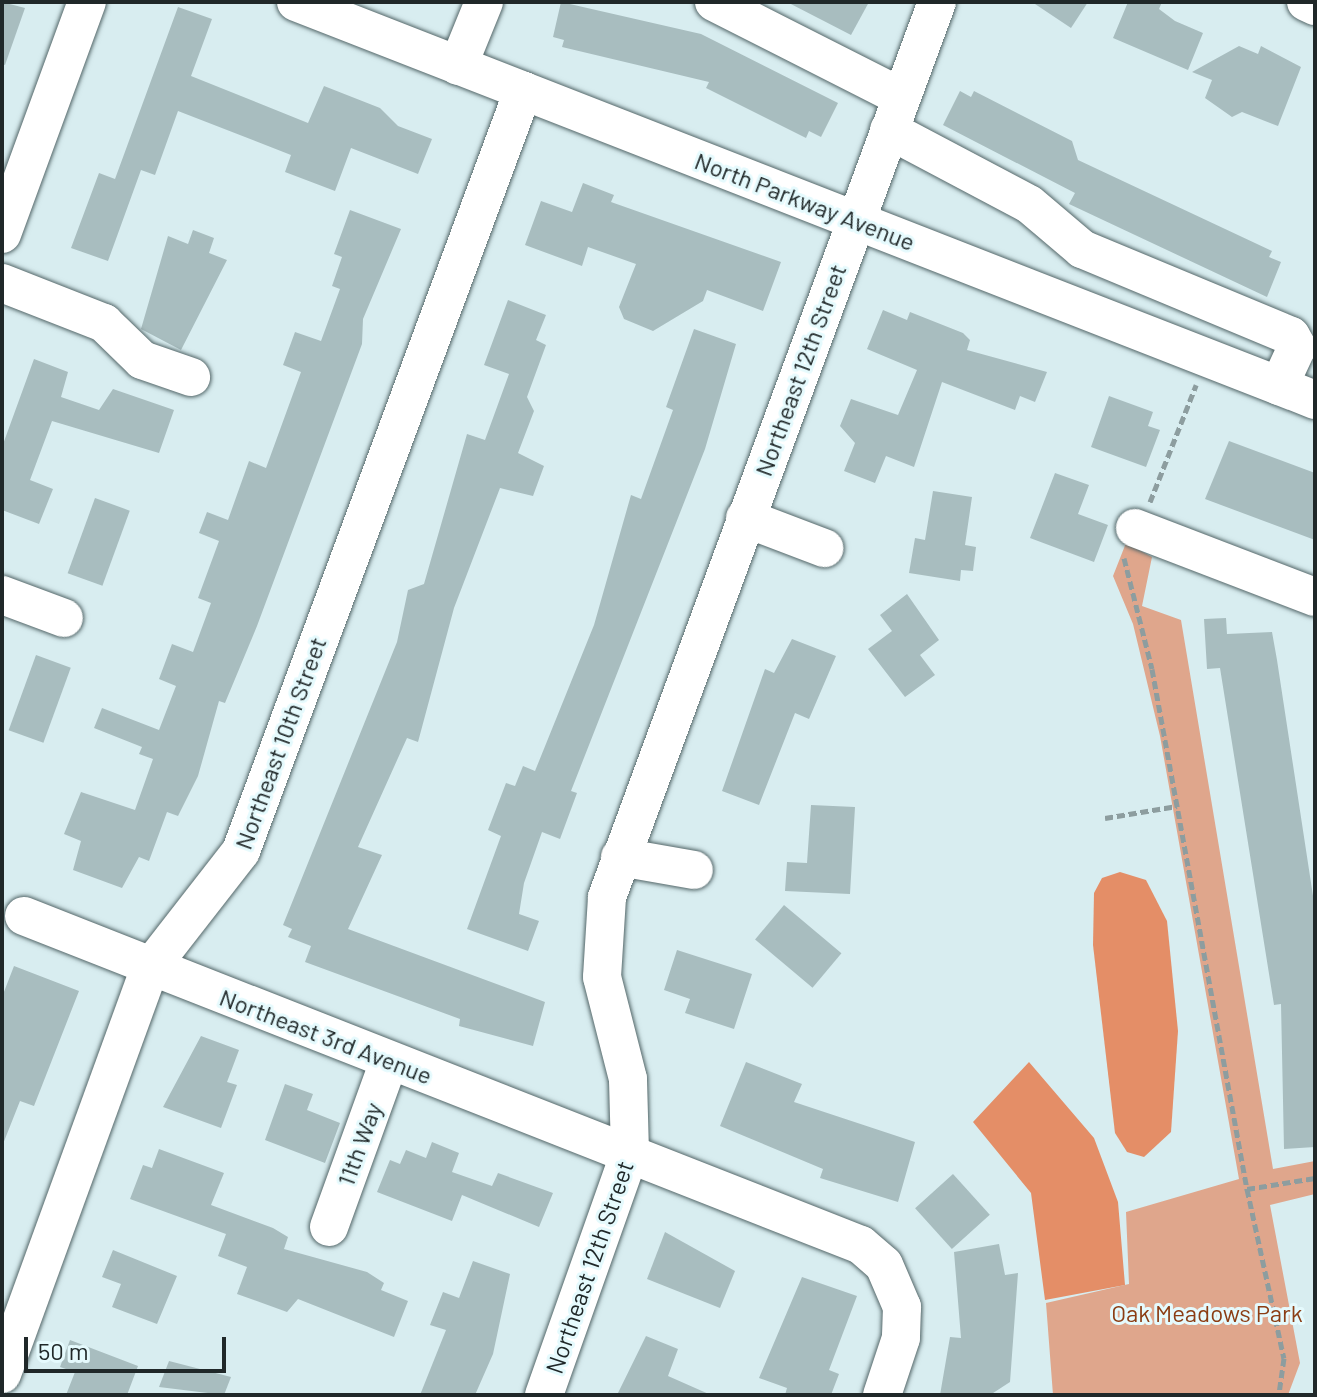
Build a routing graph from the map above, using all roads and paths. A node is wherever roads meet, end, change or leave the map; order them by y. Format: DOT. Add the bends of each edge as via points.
graph roads {
  1 [pos="87,2"];
  2 [pos="296,2"];
  3 [pos="484,2"];
  4 [pos="714,2"];
  5 [pos="937,2"];
  6 [pos="1306,2"];
  7 [pos="1315,6"];
  8 [pos="458,66"];
  9 [pos="523,91"];
  10 [pos="895,114"];
  11 [pos="855,221"];
  12 [pos="2,234"];
  13 [pos="2,283"];
  14 [pos="1206,357"];
  15 [pos="191,377"];
  16 [pos="1279,386"];
  17 [pos="1315,400"];
  18 [pos="745,518"];
  19 [pos="1135,528"];
  20 [pos="824,548"];
  21 [pos="2,595"];
  22 [pos="1315,597"];
  23 [pos="64,618"];
  24 [pos="1177,806"];
  25 [pos="1105,818"];
  26 [pos="620,857"];
  27 [pos="694,870"];
  28 [pos="24,916"];
  29 [pos="150,968"];
  30 [pos="389,1061"];
  31 [pos="630,1152"];
  32 [pos="1315,1178"];
  33 [pos="1247,1189"];
  34 [pos="329,1227"];
  35 [pos="2,1374"];
  36 [pos="544,1395"];
  37 [pos="882,1395"];
  38 [pos="1279,1395"];
  1 -- 12 [label="street"];
  2 -- 8 [label="street, North Parkway Avenue"];
  3 -- 8 [label="street"];
  4 -- 10 [label="street"];
  5 -- 10 [label="street, Northeast 12th Street"];
  6 -- 7 [label="street"];
  8 -- 9 [label="street, North Parkway Avenue"];
  9 -- 11 [label="street, North Parkway Avenue"];
  9 -- 29 [label="street, Northeast 10th Street" via="241,851"];
  10 -- 11 [label="street, Northeast 12th Street"];
  10 -- 16 [label="street" via="1029,204 1082,249 1291,336 1297,347"];
  11 -- 14 [label="street, North Parkway Avenue"];
  11 -- 18 [label="street, Northeast 12th Street"];
  13 -- 15 [label="street" via="104,323 142,360"];
  14 -- 16 [label="street, North Parkway Avenue"];
  14 -- 19 [label="path"];
  16 -- 17 [label="street, North Parkway Avenue"];
  18 -- 20 [label="street"];
  18 -- 26 [label="street, Northeast 12th Street"];
  19 -- 22 [label="street"];
  19 -- 24 [label="path" via="1121,566 1152,669"];
  21 -- 23 [label="street"];
  24 -- 25 [label="path"];
  24 -- 33 [label="path"];
  26 -- 27 [label="street"];
  26 -- 31 [label="street, Northeast 12th Street" via="600,950 606,1005 628,1079"];
  28 -- 29 [label="street, Northeast 3rd Avenue"];
  29 -- 30 [label="street, Northeast 3rd Avenue"];
  29 -- 35 [label="street, Northeast 10th Street"];
  30 -- 31 [label="street, Northeast 3rd Avenue"];
  30 -- 34 [label="street, 11th Way"];
  31 -- 36 [label="street, Northeast 12th Street"];
  31 -- 37 [label="street, Northeast 3rd Avenue" via="873,1254 893,1279 903,1322"];
  32 -- 33 [label="path"];
  33 -- 38 [label="path" via="1284,1358"];
}
